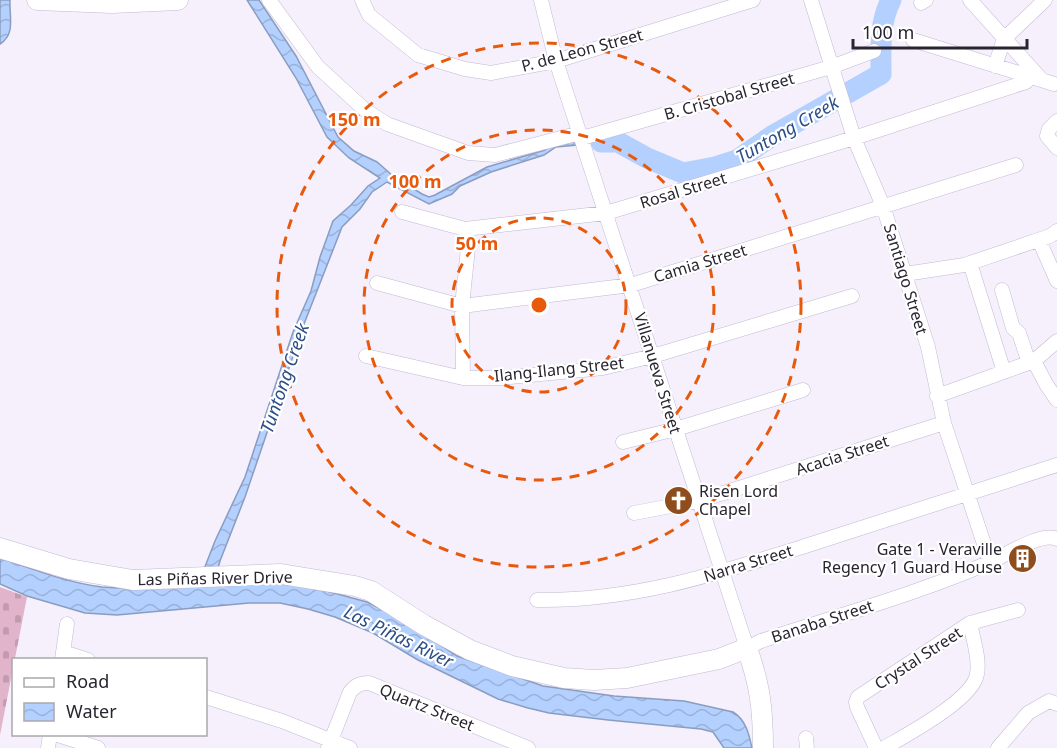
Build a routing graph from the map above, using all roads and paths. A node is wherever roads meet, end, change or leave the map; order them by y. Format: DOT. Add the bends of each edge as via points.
graph roads {
  1 [pos="37,0"];
  2 [pos="178,0"];
  3 [pos="269,0"];
  4 [pos="362,0"];
  5 [pos="541,0"];
  6 [pos="753,0"];
  7 [pos="811,0"];
  8 [pos="970,0"];
  9 [pos="1045,0"];
  10 [pos="1004,39"];
  11 [pos="913,40"];
  12 [pos="874,51"];
  13 [pos="556,61"];
  14 [pos="995,66"];
  15 [pos="831,67"];
  16 [pos="1026,82"];
  17 [pos="1053,83"];
  18 [pos="1057,121"];
  19 [pos="854,138"];
  20 [pos="583,140"];
  21 [pos="1057,148"];
  22 [pos="1016,165"];
  23 [pos="883,206"];
  24 [pos="402,212"];
  25 [pos="606,213"];
  26 [pos="465,230"];
  27 [pos="1057,231"];
  28 [pos="1039,240"];
  29 [pos="970,264"];
  30 [pos="1055,271"];
  31 [pos="905,274"];
  32 [pos="377,283"];
  33 [pos="631,285"];
  34 [pos="1002,290"];
  35 [pos="852,296"];
  36 [pos="462,306"];
  37 [pos="1057,341"];
  38 [pos="366,356"];
  39 [pos="652,356"];
  40 [pos="1031,362"];
  41 [pos="1005,372"];
  42 [pos="463,378"];
  43 [pos="803,390"];
  44 [pos="937,396"];
  45 [pos="1057,400"];
  46 [pos="944,423"];
  47 [pos="675,429"];
  48 [pos="623,442"];
  49 [pos="1057,465"];
  50 [pos="968,494"];
  51 [pos="698,501"];
  52 [pos="634,513"];
  53 [pos="1057,539"];
  54 [pos="0,548"];
  55 [pos="990,562"];
  56 [pos="724,573"];
  57 [pos="537,600"];
  58 [pos="1018,610"];
  59 [pos="970,623"];
  60 [pos="67,624"];
  61 [pos="747,648"];
  62 [pos="62,656"];
  63 [pos="627,678"];
  64 [pos="207,697"];
  65 [pos="1057,704"];
  66 [pos="58,736"];
  67 [pos="330,744"];
  68 [pos="98,748"];
  69 [pos="350,748"];
  70 [pos="528,748"];
  71 [pos="763,748"];
  72 [pos="876,748"];
  73 [pos="884,748"];
  74 [pos="998,748"];
  1 -- 2 [label="street"];
  3 -- 20 [label="street, B. Cristobal Street" via="318,67 365,110 387,124 468,153 495,155"];
  4 -- 13 [label="street, P. de Leon Street" via="369,15 418,55 491,73"];
  5 -- 13 [label="street, Villanueva Street"];
  6 -- 13 [label="street, P. de Leon Street"];
  7 -- 15 [label="street, Santiago Street"];
  8 -- 10 [label="street"];
  9 -- 10 [label="street"];
  10 -- 14 [label="street"];
  10 -- 17 [label="street"];
  11 -- 14 [label="street"];
  12 -- 15 [label="street, B. Cristobal Street"];
  13 -- 20 [label="street, Villanueva Street"];
  14 -- 17 [label="street"];
  15 -- 19 [label="street, Santiago Street"];
  15 -- 20 [label="street, B. Cristobal Street"];
  16 -- 19 [label="street, Rosal Street"];
  18 -- 21 [label="street" via="1047,136"];
  19 -- 23 [label="street, Santiago Street"];
  19 -- 25 [label="street, Rosal Street"];
  20 -- 25 [label="street, Villanueva Street"];
  22 -- 23 [label="street, Camia Street"];
  23 -- 31 [label="street, Santiago Street"];
  23 -- 33 [label="street, Camia Street"];
  24 -- 26 [label="street, Rosal Street"];
  25 -- 26 [label="street, Rosal Street"];
  25 -- 33 [label="street, Villanueva Street"];
  26 -- 36 [label="street" via="468,248"];
  27 -- 28 [label="street"];
  28 -- 29 [label="street"];
  28 -- 30 [label="street"];
  29 -- 31 [label="street"];
  29 -- 41 [label="street"];
  31 -- 44 [label="street, Santiago Street" via="928,347"];
  32 -- 36 [label="street, Camia Street"];
  33 -- 36 [label="street, Camia Street"];
  33 -- 39 [label="street, Villanueva Street"];
  34 -- 40 [label="street" via="1014,328"];
  35 -- 39 [label="street, Ilang-Ilang Street"];
  36 -- 42 [label="street"];
  37 -- 40 [label="street"];
  38 -- 42 [label="street, Ilang-Ilang Street"];
  39 -- 42 [label="street, Ilang-Ilang Street" via="603,368"];
  39 -- 47 [label="street, Villanueva Street"];
  40 -- 41 [label="street"];
  40 -- 45 [label="street"];
  41 -- 44 [label="street"];
  43 -- 47 [label="street"];
  44 -- 46 [label="street, Santiago Street"];
  46 -- 50 [label="street, Santiago Street"];
  46 -- 51 [label="street, Acacia Street"];
  47 -- 48 [label="street"];
  47 -- 51 [label="street, Villanueva Street"];
  49 -- 50 [label="street, Narra Street"];
  50 -- 55 [label="street, Santiago Street"];
  50 -- 56 [label="street, Narra Street"];
  51 -- 52 [label="street, Acacia Street"];
  51 -- 56 [label="street, Villanueva Street"];
  53 -- 55 [label="street, Banaba Street" via="1046,537"];
  54 -- 63 [label="street, Las Piñas River Drive" via="69,569 133,580 281,574 355,586 371,591 454,642 512,666 564,678"];
  55 -- 61 [label="street, Banaba Street"];
  56 -- 57 [label="street, Narra Street" via="637,593 585,600"];
  56 -- 61 [label="street, Villanueva Street"];
  58 -- 59 [label="street, Crystal Street"];
  59 -- 72 [label="street, Crystal Street" via="863,693 856,702"];
  59 -- 73 [label="street" via="978,667 970,689 940,714"];
  60 -- 62 [label="street"];
  61 -- 63 [label="street, Banaba Street" via="710,661"];
  61 -- 71 [label="street, Villanueva Street" via="761,694"];
  64 -- 67 [label="street" via="282,721"];
  65 -- 74 [label="street" via="1049,701 1028,713"];
  66 -- 68 [label="street"];
  67 -- 69 [label="street"];
  67 -- 70 [label="street, Quartz Street" via="350,692 355,686 369,683"];
}
